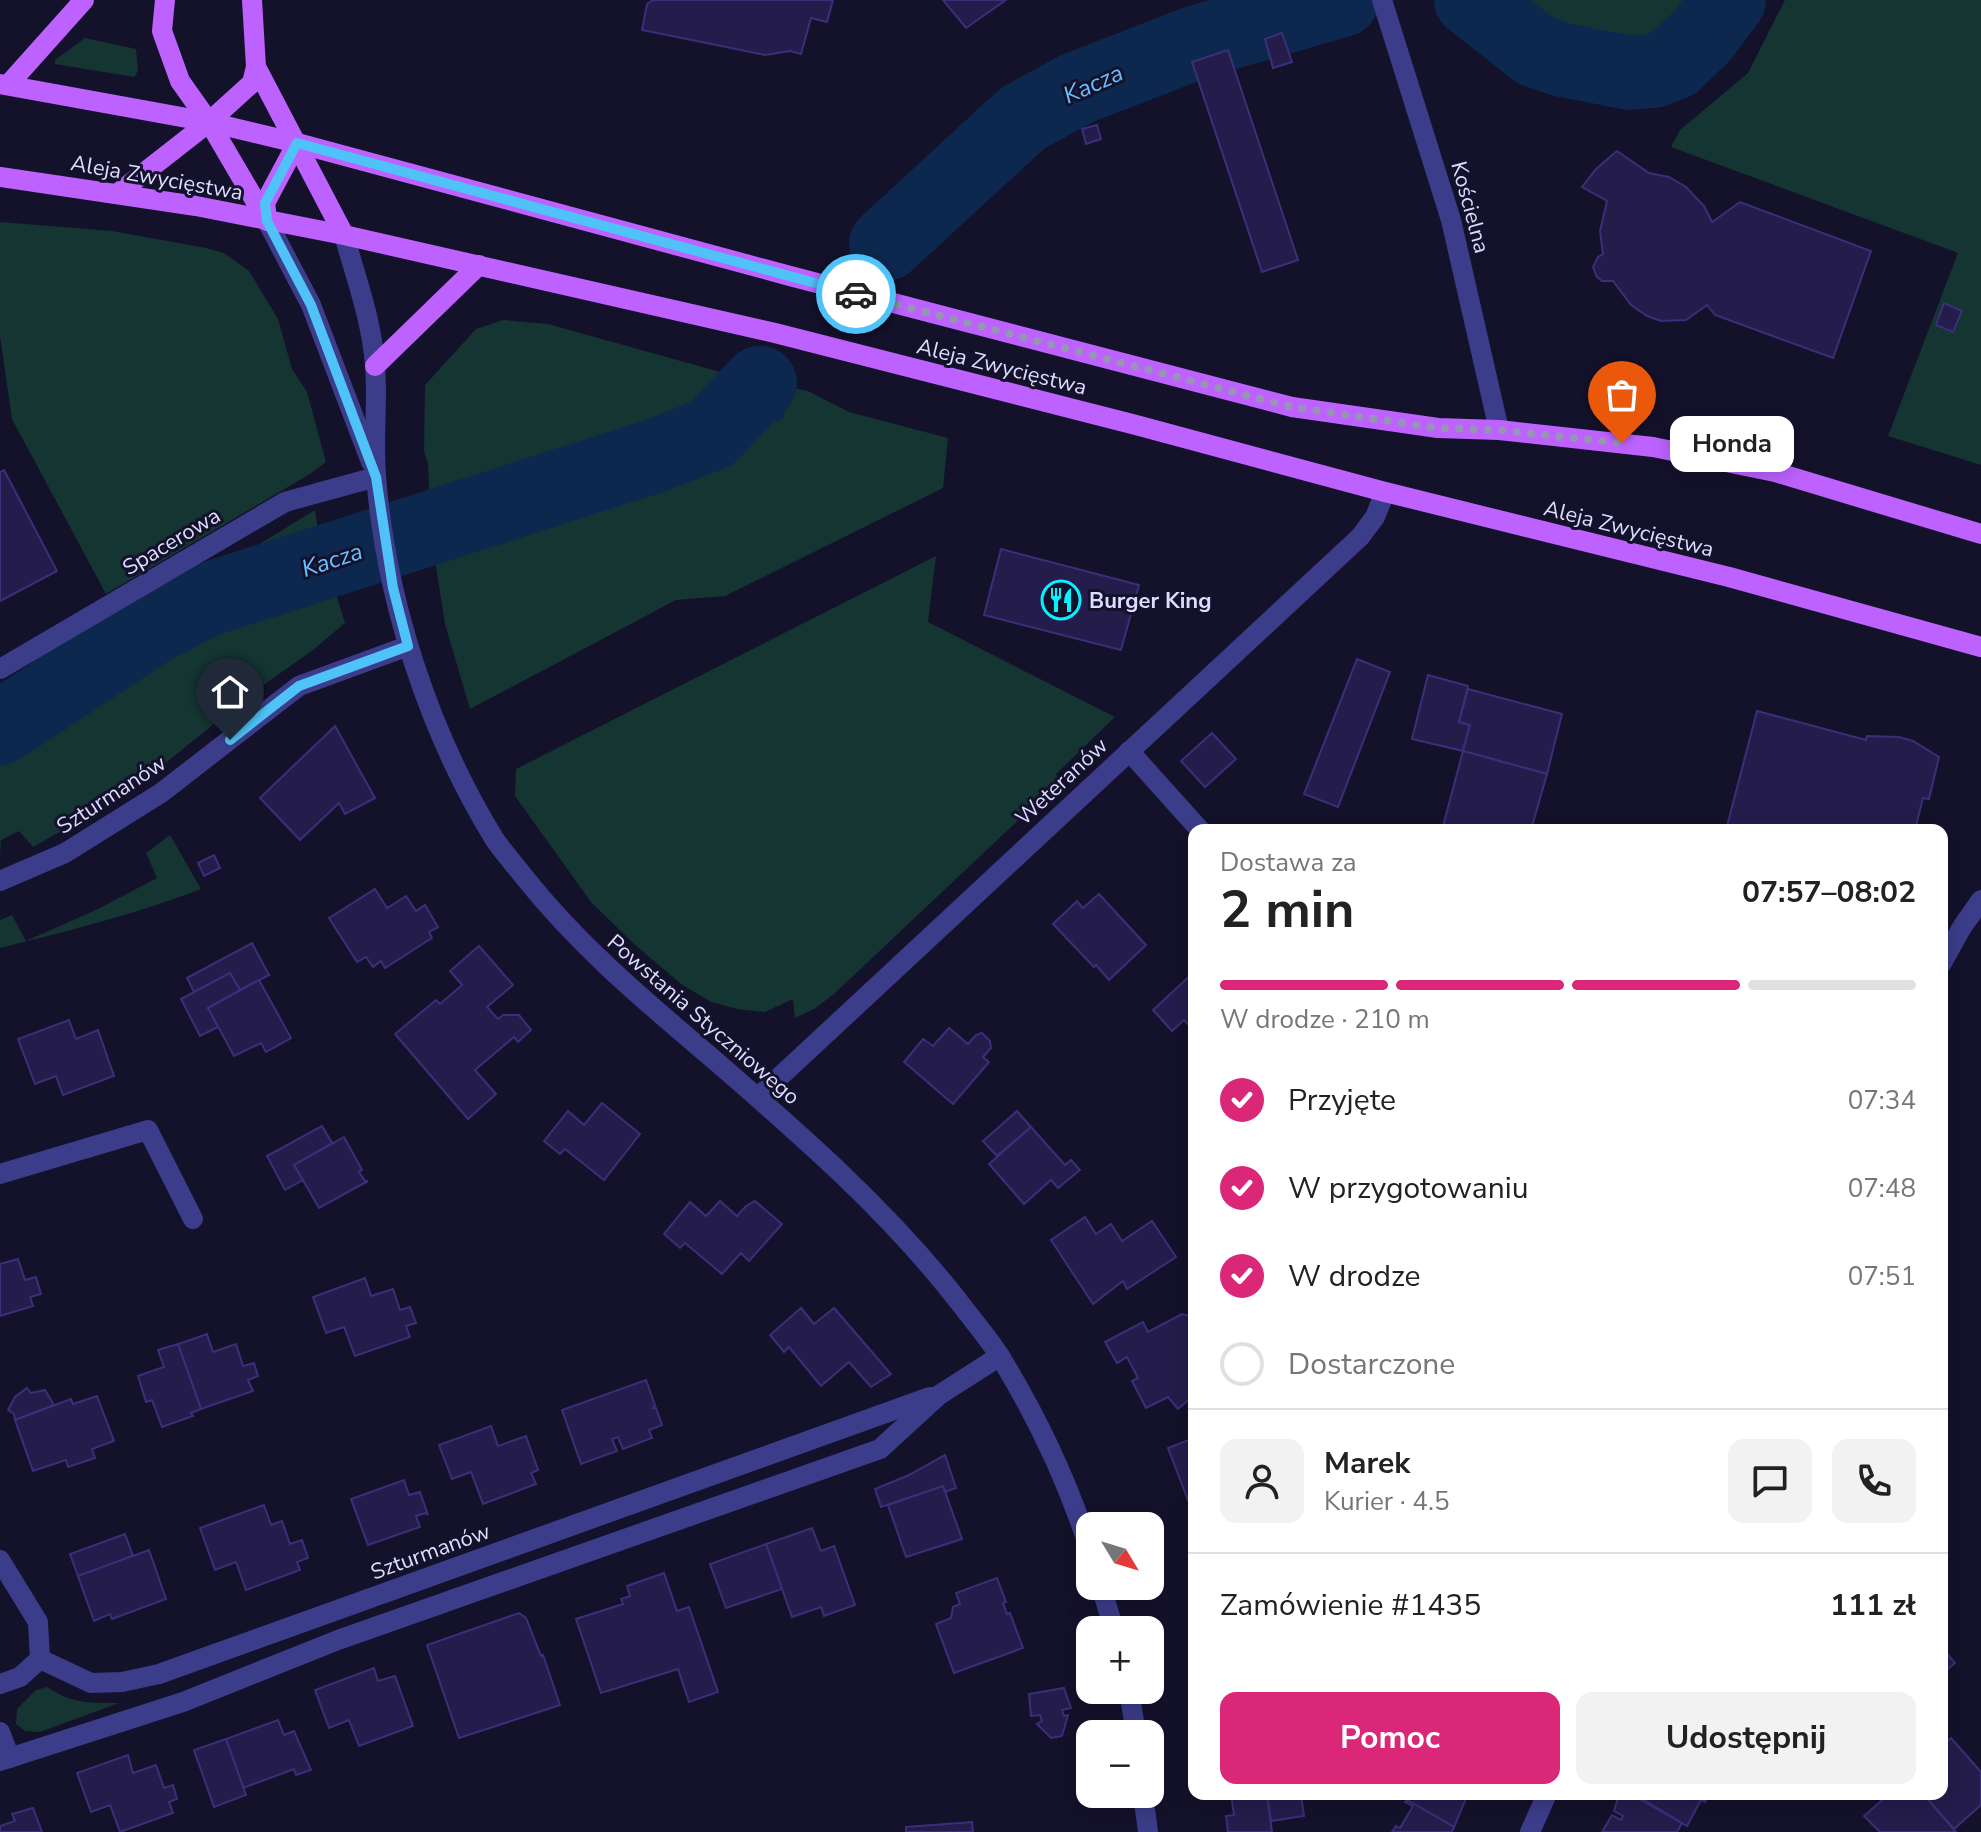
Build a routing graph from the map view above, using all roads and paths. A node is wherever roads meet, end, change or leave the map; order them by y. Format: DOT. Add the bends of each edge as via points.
graph roads {
  1 [pos="84,0"];
  2 [pos="165,0"];
  3 [pos="252,0"];
  4 [pos="1384,6"];
  5 [pos="256,67"];
  6 [pos="4,85"];
  7 [pos="209,122"];
  8 [pos="297,143"];
  9 [pos="0,177"];
  10 [pos="117,194"];
  11 [pos="267,221"];
  12 [pos="344,235"];
  13 [pos="479,265"];
  14 [pos="375,366"];
  15 [pos="1499,430"];
  16 [pos="377,484"];
  17 [pos="1385,492"];
  18 [pos="1981,534"];
  19 [pos="408,646"];
  20 [pos="1981,647"];
  21 [pos="0,669"];
  22 [pos="1129,751"];
  23 [pos="1195,824"];
  24 [pos="0,881"];
  25 [pos="1981,900"];
  26 [pos="1948,952"];
  27 [pos="758,1097"];
  28 [pos="0,1174"];
  29 [pos="193,1219"];
  30 [pos="1000,1356"];
  31 [pos="939,1395"];
  32 [pos="1076,1512"];
  33 [pos="0,1560"];
  34 [pos="40,1659"];
  35 [pos="0,1684"];
  36 [pos="0,1732"];
  37 [pos="5,1760"];
  38 [pos="1544,1800"];
  39 [pos="1145,1808"];
  40 [pos="1148,1832"];
  41 [pos="1530,1832"];
  1 -- 6 [label="main road"];
  2 -- 7 [label="main road, Powstania Styczniowego" via="162,31 180,81"];
  3 -- 5 [label="main road"];
  4 -- 15 [label="street, Kościelna" via="1451,220"];
  5 -- 7 [label="main road" via="252,83"];
  5 -- 8 [label="main road, Powstania Styczniowego"];
  6 -- 7 [label="main road, Aleja Zwycięstwa"];
  7 -- 8 [label="main road, Aleja Zwycięstwa"];
  7 -- 10 [label="main road"];
  7 -- 11 [label="main road, Powstania Styczniowego"];
  8 -- 11 [label="main road" via="265,203"];
  8 -- 12 [label="main road, Powstania Styczniowego"];
  8 -- 15 [label="main road, Aleja Zwycięstwa" via="1292,407 1438,428"];
  9 -- 10 [label="main road, Aleja Zwycięstwa"];
  10 -- 11 [label="main road, Aleja Zwycięstwa"];
  11 -- 12 [label="main road, Aleja Zwycięstwa"];
  11 -- 16 [label="street, Powstania Styczniowego" via="311,305"];
  12 -- 13 [label="main road, Aleja Zwycięstwa"];
  12 -- 14 [label="street, Powstania Styczniowego"];
  13 -- 14 [label="main road"];
  13 -- 17 [label="main road, Aleja Zwycięstwa" via="775,333"];
  14 -- 16 [label="street, Powstania Styczniowego"];
  15 -- 18 [label="main road, Aleja Zwycięstwa" via="1653,447 1775,472"];
  16 -- 19 [label="street, Powstania Styczniowego"];
  16 -- 21 [label="street, Spacerowa" via="285,502"];
  17 -- 20 [label="main road, Aleja Zwycięstwa" via="1729,577"];
  17 -- 22 [label="street, Weteranów" via="1360,537"];
  19 -- 24 [label="street, Szturmanów" via="299,686 161,793 65,853"];
  19 -- 27 [label="street, Powstania Styczniowego" via="437,725 496,842 603,965"];
  22 -- 23 [label="street"];
  22 -- 27 [label="street, Weteranów"];
  25 -- 26 [label="street"];
  27 -- 30 [label="street, Powstania Styczniowego" via="887,1217"];
  28 -- 29 [label="street" via="148,1130"];
  30 -- 31 [label="street, Szturmanów"];
  30 -- 32 [label="street, Powstania Styczniowego" via="1041,1431"];
  31 -- 34 [label="street, Szturmanów" via="159,1674 91,1683"];
  31 -- 37 [label="street, Szturmanów" via="880,1449 338,1640 183,1702"];
  33 -- 34 [label="street" via="38,1622"];
  34 -- 35 [label="street" via="20,1677"];
  36 -- 37 [label="street"];
  38 -- 41 [label="street"];
  39 -- 40 [label="street"];
}
